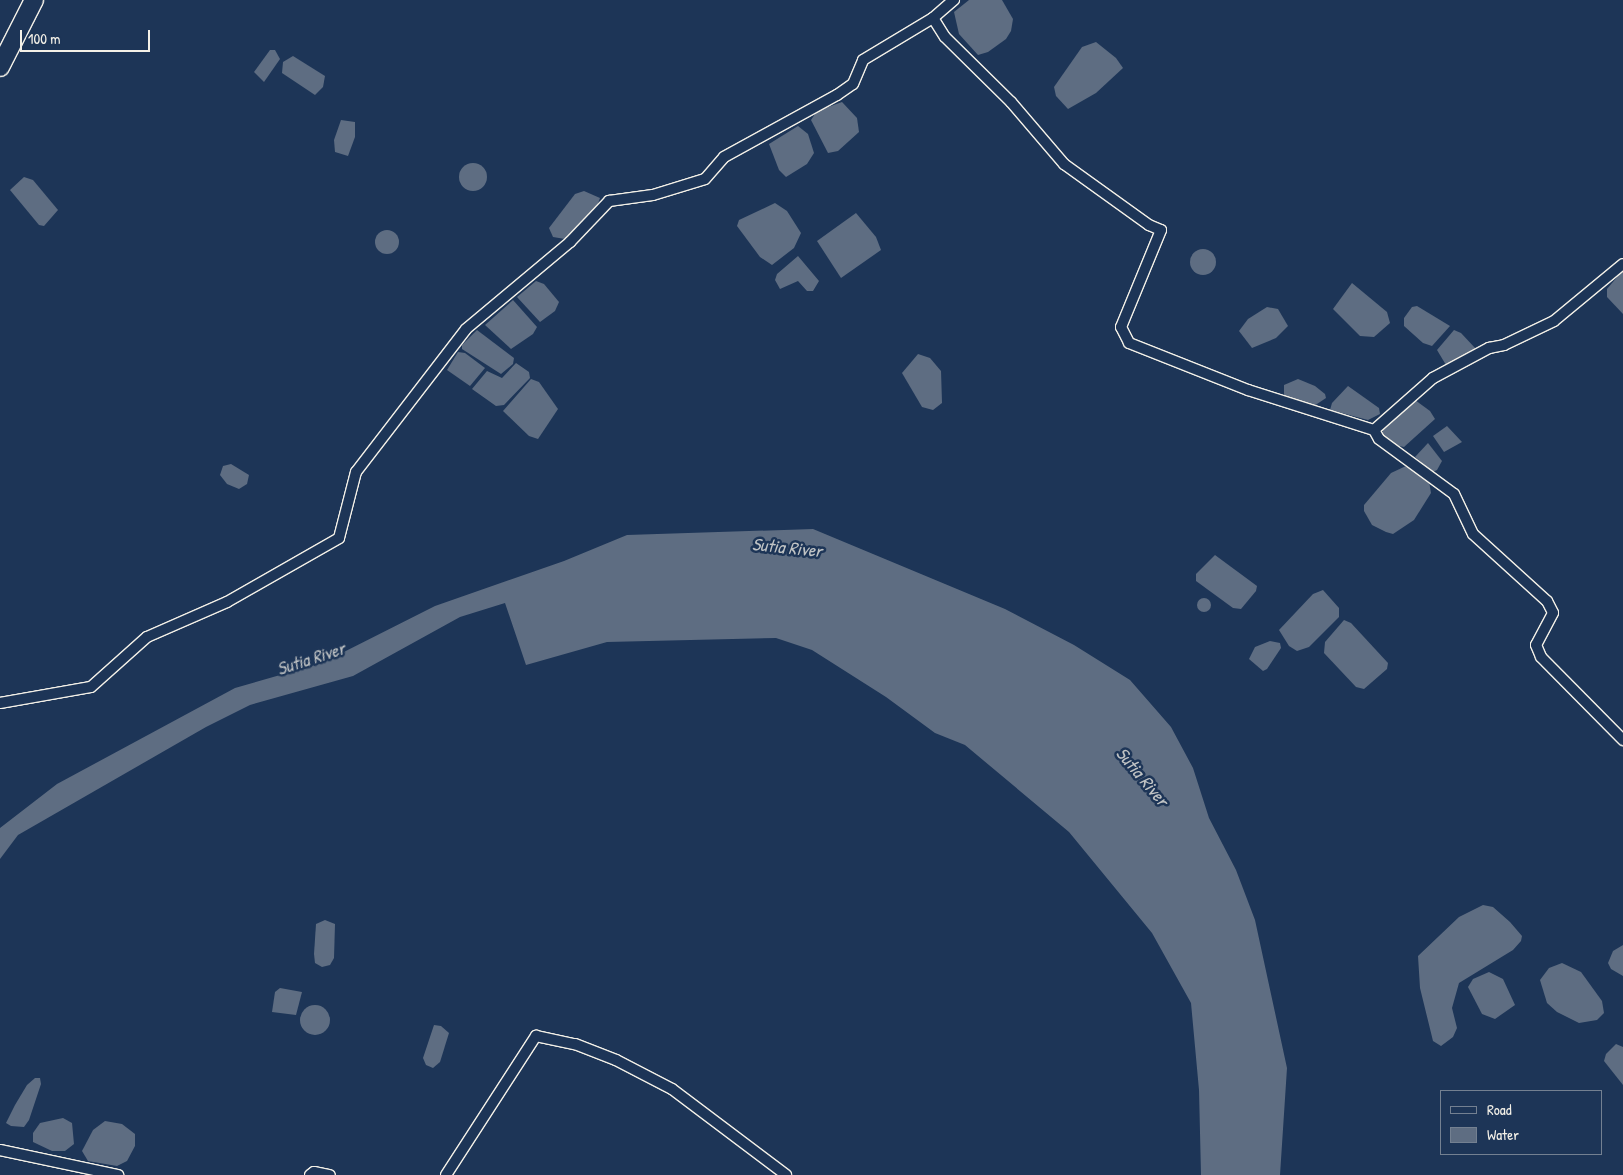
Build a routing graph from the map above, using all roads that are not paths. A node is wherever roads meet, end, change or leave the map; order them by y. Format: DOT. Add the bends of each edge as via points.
graph roads {
  1 [pos="34,0"];
  2 [pos="954,0"];
  3 [pos="933,18"];
  4 [pos="0,67"];
  5 [pos="1623,264"];
  6 [pos="1374,430"];
  7 [pos="0,703"];
  8 [pos="1623,740"];
  9 [pos="0,1150"];
  10 [pos="118,1175"];
  11 [pos="310,1175"];
  12 [pos="330,1175"];
  13 [pos="446,1175"];
  14 [pos="786,1175"];
  1 -- 4 [label="highway"];
  2 -- 3 [label="street"];
  3 -- 6 [label="street" via="946,37 1010,102 1064,164 1149,225 1161,230 1121,326 1129,342 1248,390"];
  3 -- 7 [label="street" via="863,60 852,84 837,96 724,156 705,179 653,195 609,201 570,242 461,335 356,472 339,538 227,602 147,637 91,687"];
  5 -- 6 [label="street" via="1554,321 1504,345 1489,348 1433,378"];
  6 -- 8 [label="street" via="1379,439 1454,494 1473,534 1547,601 1552,613 1536,645 1540,657"];
  9 -- 10 [label="street"];
  11 -- 12 [label="street" via="314,1172"];
  13 -- 14 [label="street" via="536,1036 575,1044 616,1060 672,1089"];
}
